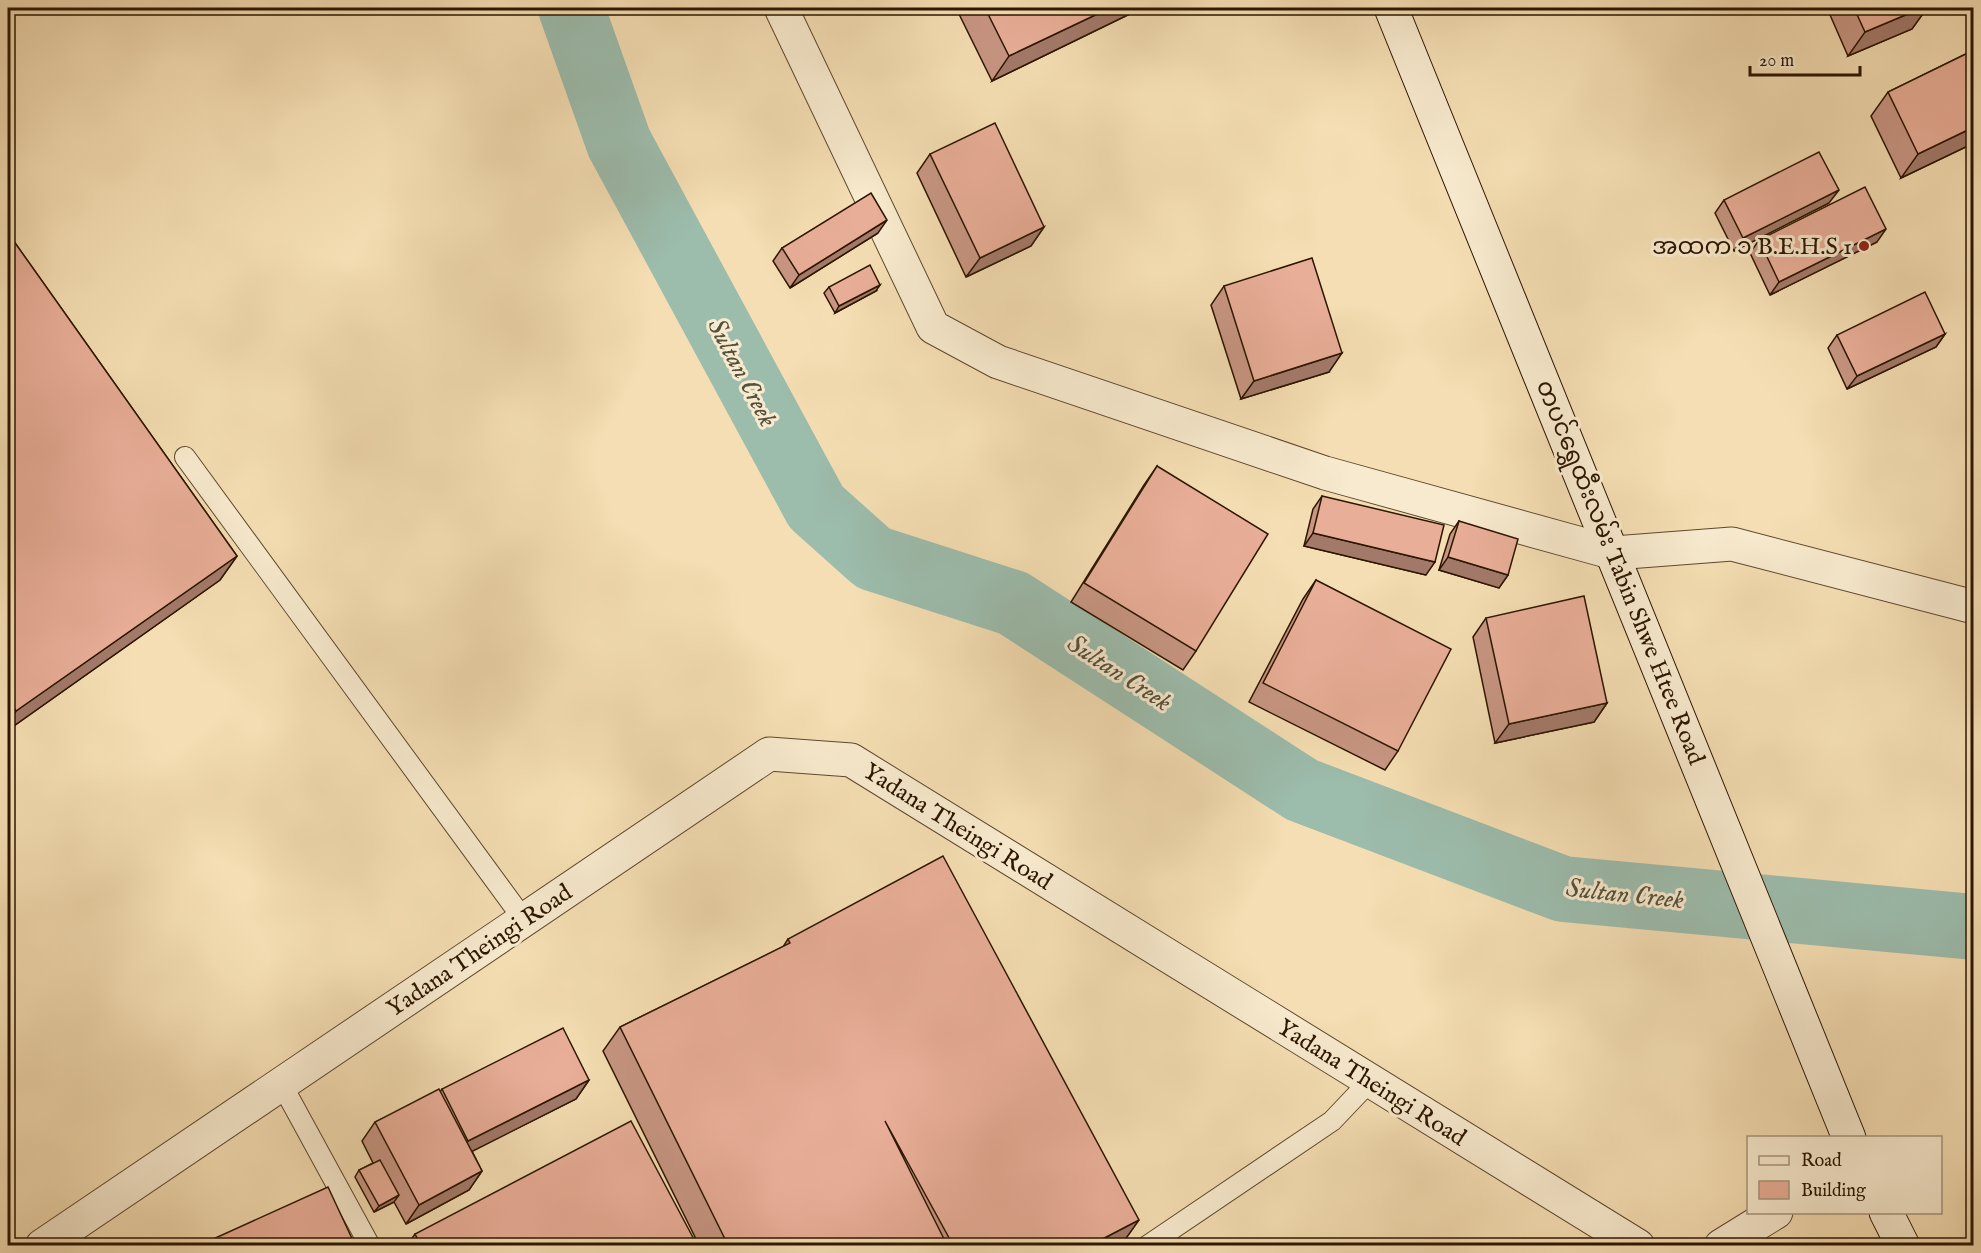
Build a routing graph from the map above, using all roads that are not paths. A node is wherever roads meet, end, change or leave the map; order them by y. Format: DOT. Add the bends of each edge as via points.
graph roads {
  1 [pos="781,8"];
  2 [pos="1391,8"];
  3 [pos="185,457"];
  4 [pos="1614,553"];
  5 [pos="1974,607"];
  6 [pos="524,920"];
  7 [pos="1370,1081"];
  8 [pos="281,1083"];
  9 [pos="1849,1136"];
  10 [pos="1773,1214"];
  11 [pos="1887,1214"];
  12 [pos="45,1244"];
  13 [pos="370,1245"];
  14 [pos="1148,1245"];
  15 [pos="1638,1245"];
  16 [pos="1721,1245"];
  17 [pos="1903,1245"];
  1 -- 4 [label="street" via="933,327 998,362 1325,473"];
  2 -- 4 [label="street, တပင်ရွှေထီးလမ်း Tabin Shwe Htee Road"];
  3 -- 6 [label="lane"];
  4 -- 5 [label="street" via="1732,544"];
  4 -- 9 [label="street, တပင်ရွှေထီးလမ်း Tabin Shwe Htee Road"];
  6 -- 7 [label="street, Yadana Theingi Road" via="769,754 851,760"];
  6 -- 8 [label="street, Yadana Theingi Road"];
  7 -- 14 [label="lane" via="1332,1121"];
  7 -- 15 [label="street, Yadana Theingi Road"];
  8 -- 12 [label="street, Yadana Theingi Road"];
  8 -- 13 [label="lane"];
  10 -- 16 [label="street"];
  11 -- 17 [label="street"];
}
